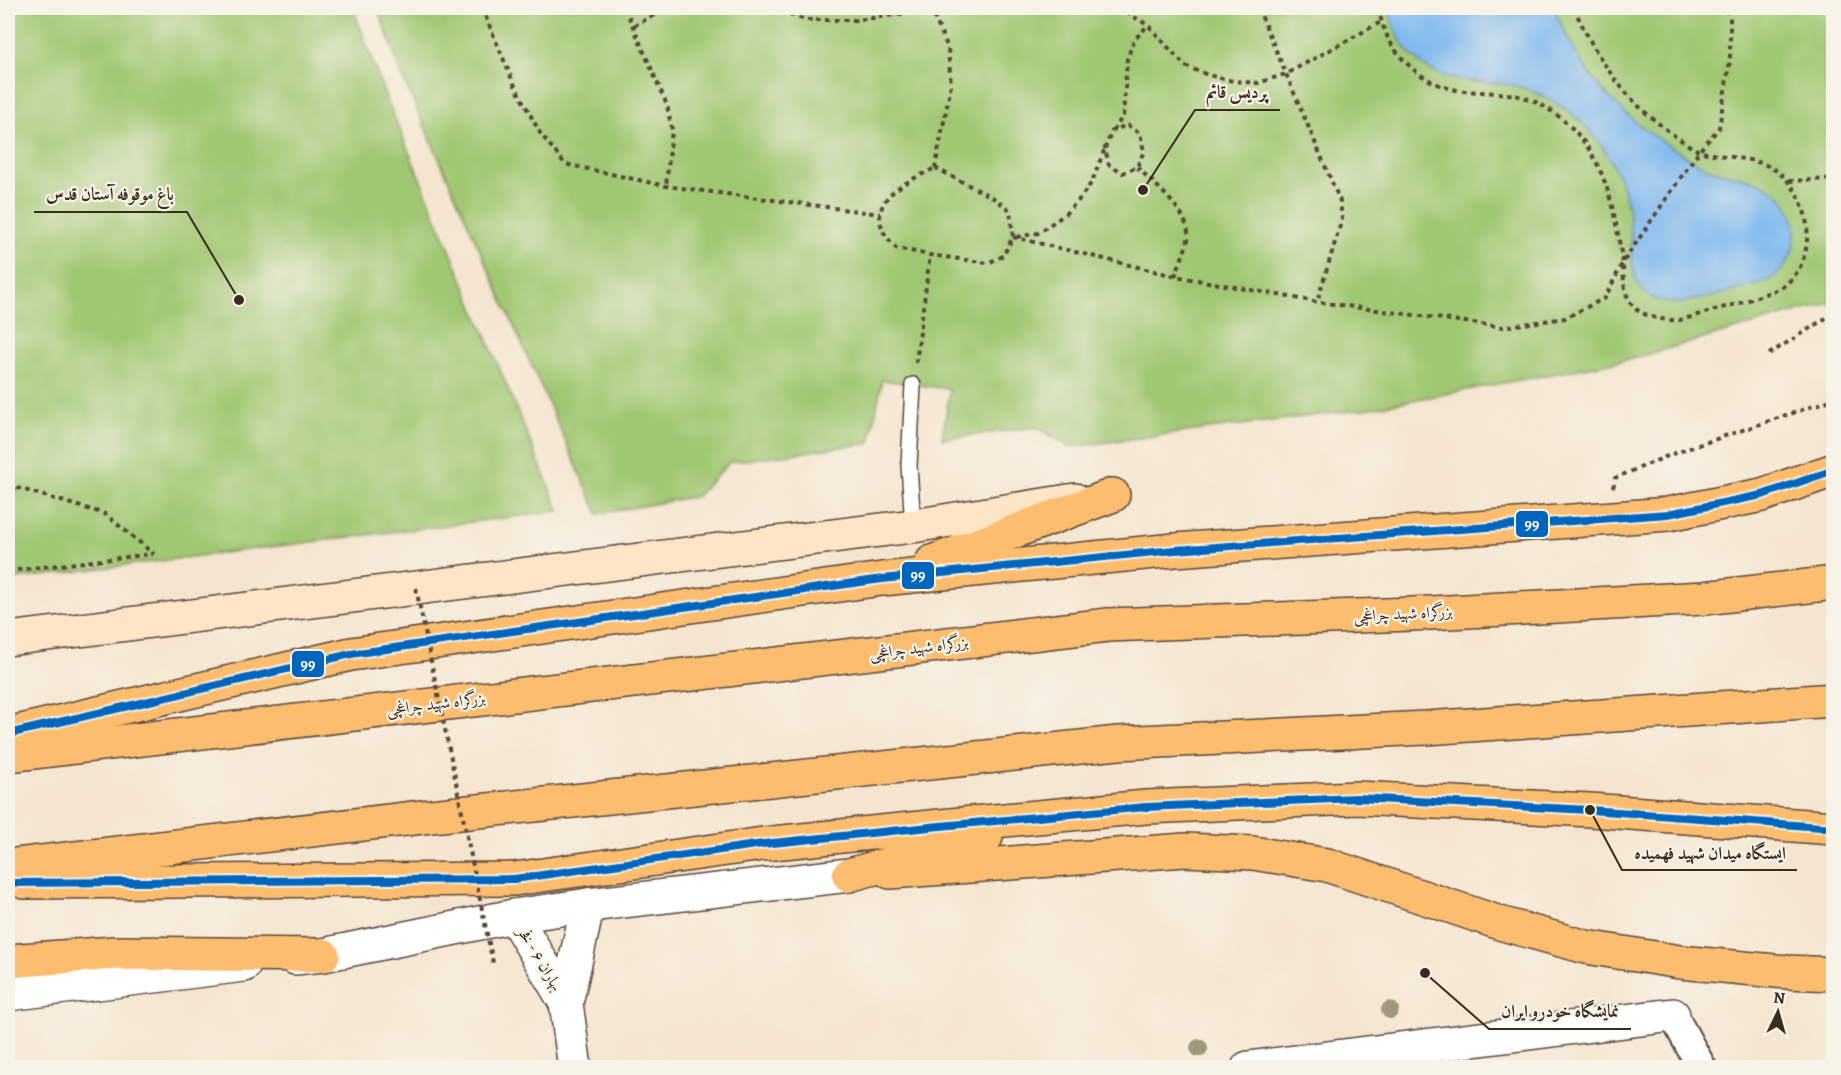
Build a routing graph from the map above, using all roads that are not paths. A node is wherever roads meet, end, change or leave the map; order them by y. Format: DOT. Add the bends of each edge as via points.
graph roads {
  1 [pos="913,385"];
  2 [pos="1833,470"];
  3 [pos="923,524"];
  4 [pos="882,579"];
  5 [pos="1833,583"];
  6 [pos="8,639"];
  7 [pos="1833,700"];
  8 [pos="8,734"];
  9 [pos="8,755"];
  10 [pos="1068,814"];
  11 [pos="1833,828"];
  12 [pos="8,866"];
  13 [pos="849,875"];
  14 [pos="8,883"];
  15 [pos="588,905"];
  16 [pos="514,916"];
  17 [pos="323,955"];
  18 [pos="8,961"];
  19 [pos="1833,974"];
  20 [pos="8,994"];
  21 [pos="566,1003"];
  22 [pos="1672,1015"];
  23 [pos="575,1068"];
  24 [pos="1248,1068"];
  25 [pos="1702,1068"];
  1 -- 3 [label="lane" via="909,466"];
  2 -- 4 [label="main road" via="1762,495 1668,514 1175,550"];
  3 -- 4 [label="main road" via="1113,495"];
  3 -- 6 [label="main road"];
  4 -- 8 [label="main road" via="351,654"];
  5 -- 9 [label="main road, بزرگراه شهید چراغچی" via="1704,598 1108,625"];
  7 -- 12 [label="main road" via="1426,728 1118,743"];
  10 -- 11 [label="main road" via="1357,798"];
  10 -- 13 [label="main road"];
  10 -- 14 [label="main road" via="763,844 514,879"];
  13 -- 15 [label="street"];
  13 -- 19 [label="main road" via="1185,850 1253,853 1327,865 1503,924 1586,947 1680,962"];
  15 -- 16 [label="street"];
  15 -- 21 [label="street, بهاران ۶ - فخر"];
  16 -- 17 [label="street"];
  16 -- 21 [label="street, بهاران ۶ - فخر"];
  17 -- 18 [label="main road" via="114,953"];
  17 -- 20 [label="street"];
  21 -- 23 [label="street, بهاران ۶ - فخر"];
  22 -- 24 [label="street"];
  22 -- 25 [label="street"];
}
